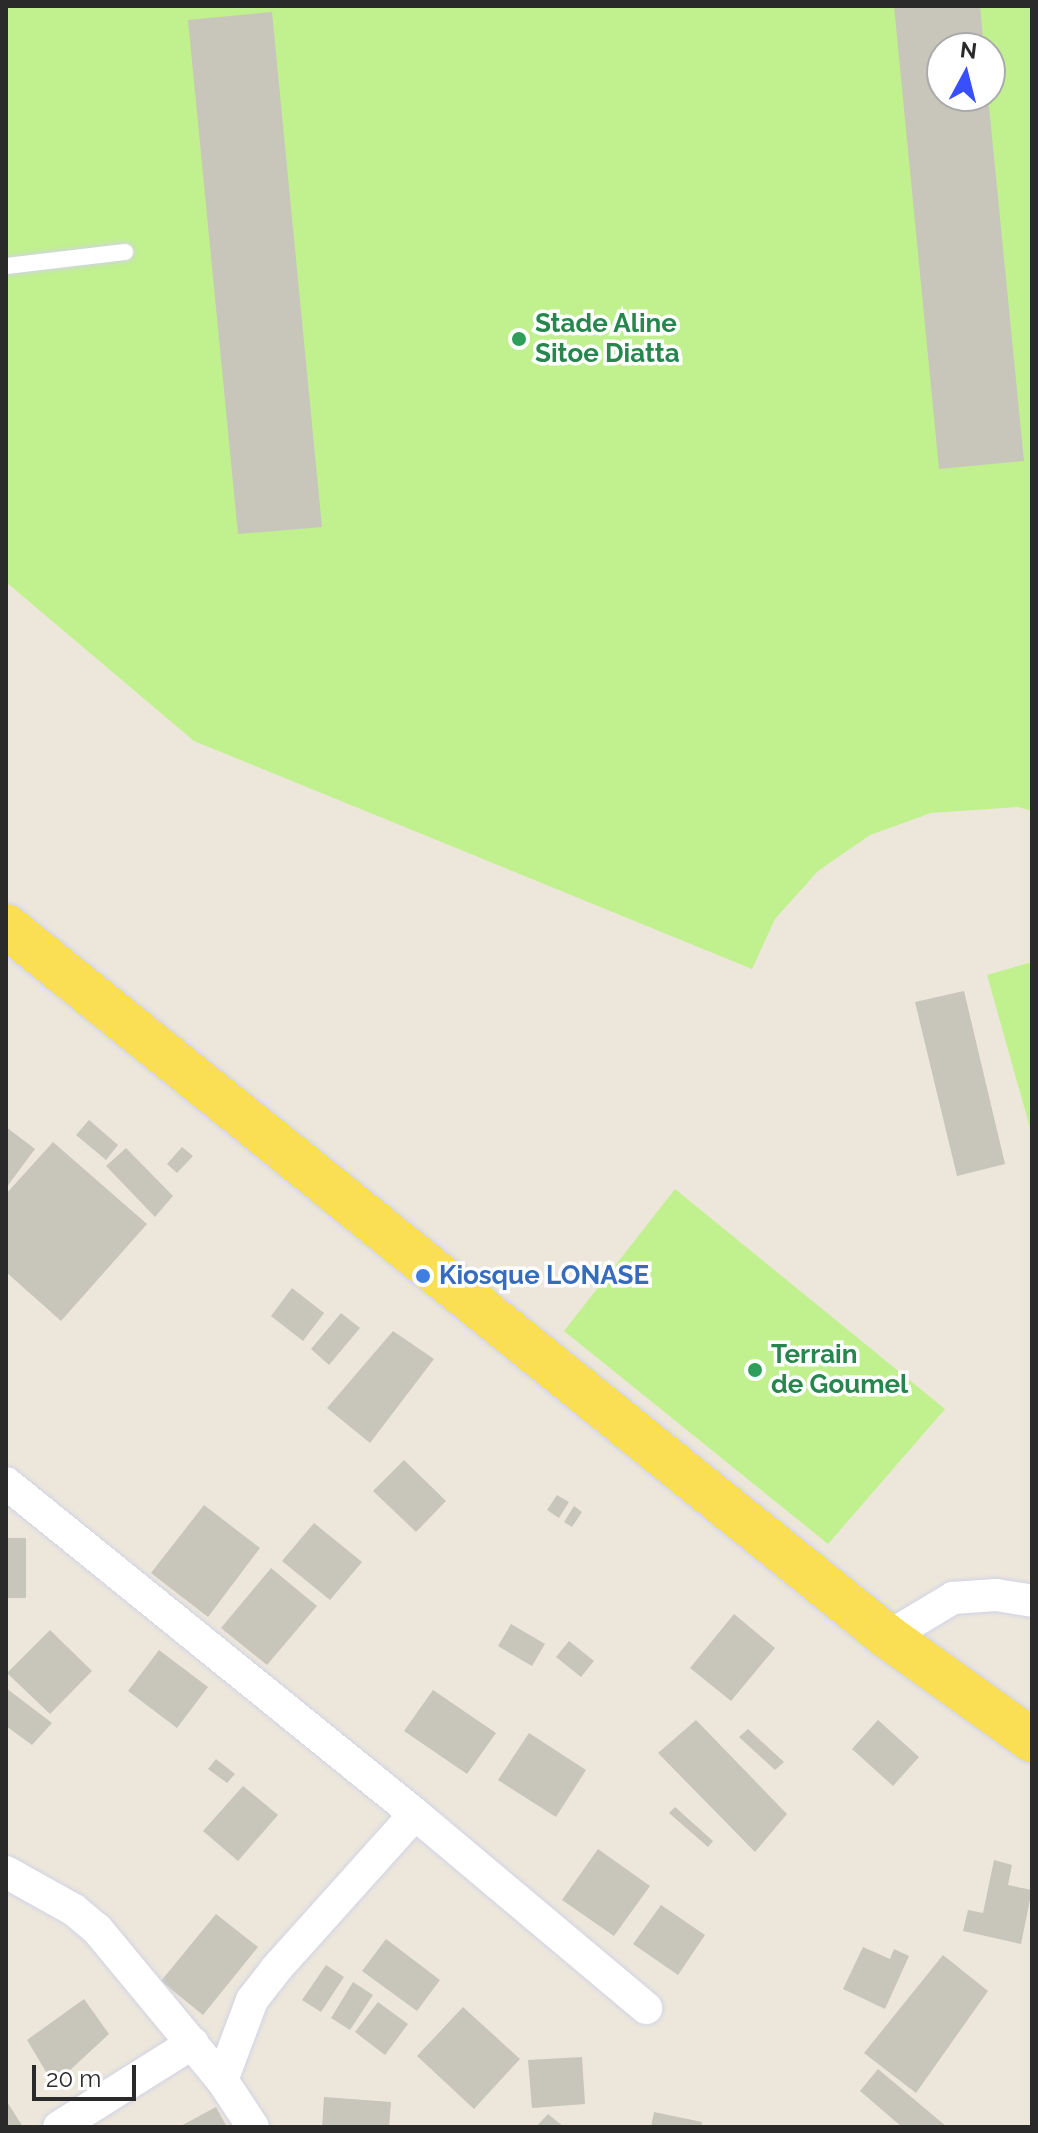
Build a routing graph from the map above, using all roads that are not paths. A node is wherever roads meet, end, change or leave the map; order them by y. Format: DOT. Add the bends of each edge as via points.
graph roads {
  1 [pos="125,252"];
  2 [pos="6,266"];
  3 [pos="6,926"];
  4 [pos="6,1483"];
  5 [pos="1032,1601"];
  6 [pos="888,1637"];
  7 [pos="1032,1740"];
  8 [pos="415,1814"];
  9 [pos="6,1872"];
  10 [pos="646,2008"];
  11 [pos="193,2043"];
  12 [pos="222,2080"];
  13 [pos="59,2127"];
  14 [pos="253,2127"];
  1 -- 2 [label="lane"];
  3 -- 6 [label="main road"];
  4 -- 8 [label="street"];
  5 -- 6 [label="street" via="996,1595 953,1598"];
  6 -- 7 [label="main road"];
  8 -- 10 [label="street"];
  8 -- 12 [label="street" via="252,2000"];
  9 -- 11 [label="street" via="97,1929"];
  11 -- 12 [label="street"];
  11 -- 13 [label="street"];
  12 -- 14 [label="street"];
}
